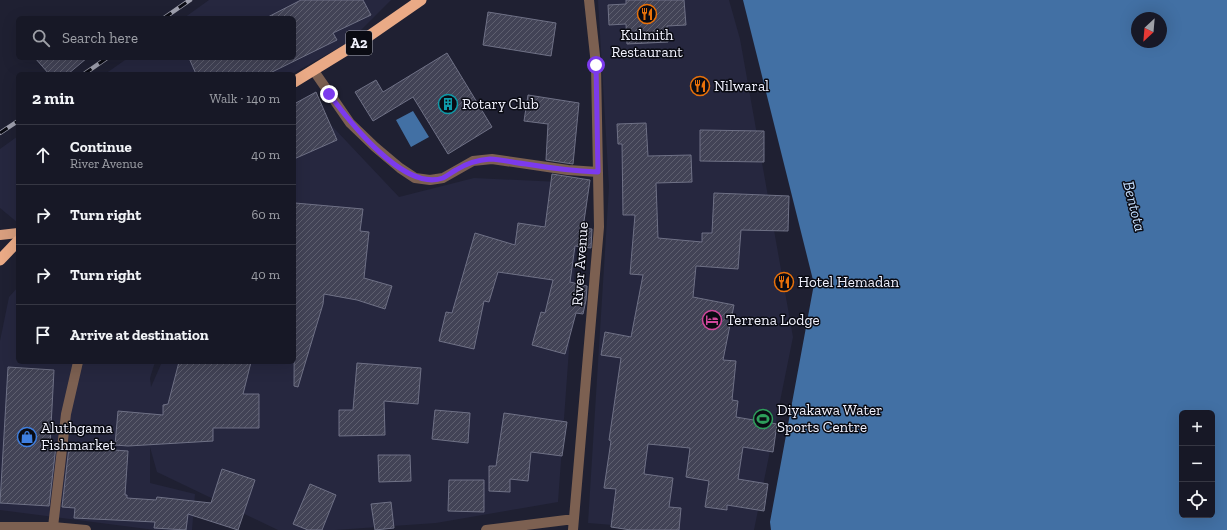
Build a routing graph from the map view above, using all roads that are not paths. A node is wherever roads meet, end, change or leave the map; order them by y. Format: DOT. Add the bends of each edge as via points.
graph roads {
  1 [pos="421,0"];
  2 [pos="589,0"];
  3 [pos="314,71"];
  4 [pos="296,81"];
  5 [pos="598,172"];
  6 [pos="16,233"];
  7 [pos="0,235"];
  8 [pos="16,243"];
  9 [pos="0,260"];
  10 [pos="78,364"];
  11 [pos="574,519"];
  12 [pos="53,527"];
  13 [pos="0,528"];
  14 [pos="86,530"];
  15 [pos="486,530"];
  16 [pos="573,530"];
  1 -- 3 [label="highway, A2"];
  2 -- 5 [label="street, River Avenue" via="596,65"];
  3 -- 4 [label="highway, A2"];
  3 -- 5 [label="street" via="350,123 415,178 443,178 473,161 492,159"];
  5 -- 11 [label="street, River Avenue" via="599,227"];
  6 -- 7 [label="main road"];
  8 -- 9 [label="highway"];
  10 -- 12 [label="street" via="66,414"];
  11 -- 15 [label="street"];
  11 -- 16 [label="street, River Avenue"];
  12 -- 13 [label="street"];
  12 -- 14 [label="street"];
}
